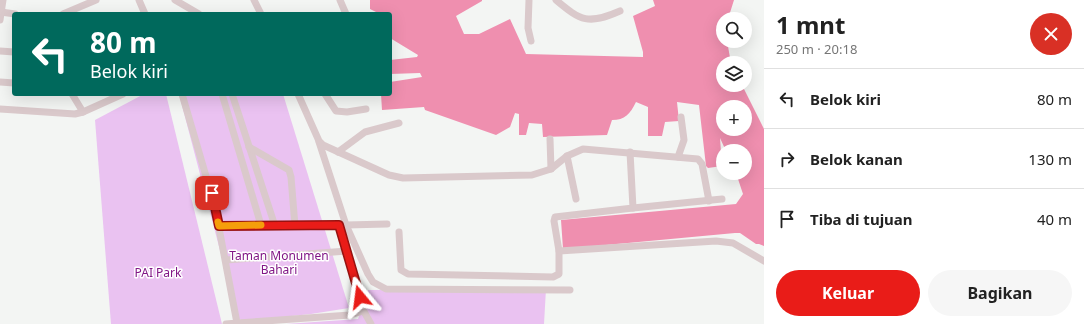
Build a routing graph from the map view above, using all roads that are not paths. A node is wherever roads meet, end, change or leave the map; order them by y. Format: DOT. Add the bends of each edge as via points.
graph roads {
  1 [pos="3,0"];
  2 [pos="96,0"];
  3 [pos="139,0"];
  4 [pos="175,0"];
  5 [pos="254,0"];
  6 [pos="340,0"];
  7 [pos="529,0"];
  8 [pos="556,0"];
  9 [pos="620,11"];
  10 [pos="1,12"];
  11 [pos="68,12"];
  12 [pos="144,12"];
  13 [pos="196,12"];
  14 [pos="260,12"];
  15 [pos="345,12"];
  16 [pos="12,14"];
  17 [pos="0,20"];
  18 [pos="531,40"];
  19 [pos="0,51"];
  20 [pos="12,52"];
  21 [pos="0,82"];
  22 [pos="12,83"];
  23 [pos="73,96"];
  24 [pos="119,96"];
  25 [pos="183,96"];
  26 [pos="223,96"];
  27 [pos="233,96"];
  28 [pos="299,96"];
  29 [pos="326,96"];
  30 [pos="0,109"];
  31 [pos="366,109"];
  32 [pos="83,112"];
  33 [pos="681,117"];
  34 [pos="399,123"];
  35 [pos="247,138"];
  36 [pos="550,139"];
  37 [pos="235,141"];
  38 [pos="319,141"];
  39 [pos="249,147"];
  40 [pos="338,152"];
  41 [pos="630,152"];
  42 [pos="567,156"];
  43 [pos="678,157"];
  44 [pos="551,169"];
  45 [pos="722,199"];
  46 [pos="576,200"];
  47 [pos="709,201"];
  48 [pos="633,208"];
  49 [pos="387,224"];
  50 [pos="261,225"];
  51 [pos="339,225"];
  52 [pos="346,225"];
  53 [pos="219,226"];
  54 [pos="276,226"];
  55 [pos="295,226"];
  56 [pos="399,232"];
  57 [pos="347,251"];
  58 [pos="559,251"];
  59 [pos="226,260"];
  60 [pos="764,261"];
  61 [pos="570,290"];
  62 [pos="362,308"];
  63 [pos="237,323"];
  64 [pos="226,324"];
  65 [pos="371,324"];
  1 -- 10 [label="street"];
  2 -- 11 [label="street"];
  3 -- 12 [label="street"];
  4 -- 13 [label="street"];
  5 -- 14 [label="street"];
  6 -- 15 [label="street"];
  7 -- 18 [label="street" via="528,28"];
  8 -- 9 [label="street" via="573,14 585,19 602,19"];
  10 -- 16 [label="street"];
  10 -- 17 [label="street"];
  19 -- 20 [label="street"];
  21 -- 22 [label="street"];
  23 -- 32 [label="street"];
  24 -- 32 [label="street"];
  25 -- 53 [label="street"];
  26 -- 37 [label="street"];
  27 -- 35 [label="street"];
  28 -- 38 [label="street"];
  29 -- 31 [label="street" via="336,111"];
  30 -- 32 [label="street" via="75,114"];
  33 -- 43 [label="street" via="684,140"];
  34 -- 40 [label="street" via="365,132"];
  35 -- 37 [label="street"];
  35 -- 39 [label="street"];
  36 -- 44 [label="street"];
  37 -- 50 [label="street"];
  38 -- 40 [label="street"];
  38 -- 52 [label="street"];
  39 -- 54 [label="street"];
  39 -- 55 [label="street" via="289,170"];
  40 -- 44 [label="street" via="389,175 403,178 532,175"];
  41 -- 42 [label="street" via="583,149"];
  41 -- 43 [label="street"];
  41 -- 48 [label="street"];
  42 -- 44 [label="street"];
  42 -- 46 [label="street"];
  43 -- 47 [label="street" via="700,161"];
  45 -- 47 [label="street"];
  47 -- 48 [label="street"];
  48 -- 58 [label="street" via="556,217 554,221"];
  49 -- 52 [label="street"];
  50 -- 53 [label="street"];
  50 -- 54 [label="street"];
  51 -- 52 [label="street"];
  51 -- 55 [label="street"];
  51 -- 57 [label="street"];
  52 -- 61 [label="street" via="368,274 373,282 386,290"];
  53 -- 59 [label="street"];
  54 -- 55 [label="street"];
  56 -- 58 [label="street" via="401,270 408,274 552,277 559,274"];
  57 -- 59 [label="street"];
  57 -- 62 [label="street"];
  58 -- 60 [label="street" via="716,240 733,243"];
  59 -- 63 [label="street"];
  62 -- 63 [label="street" via="357,314"];
  62 -- 65 [label="street"];
  63 -- 64 [label="street"];
}
